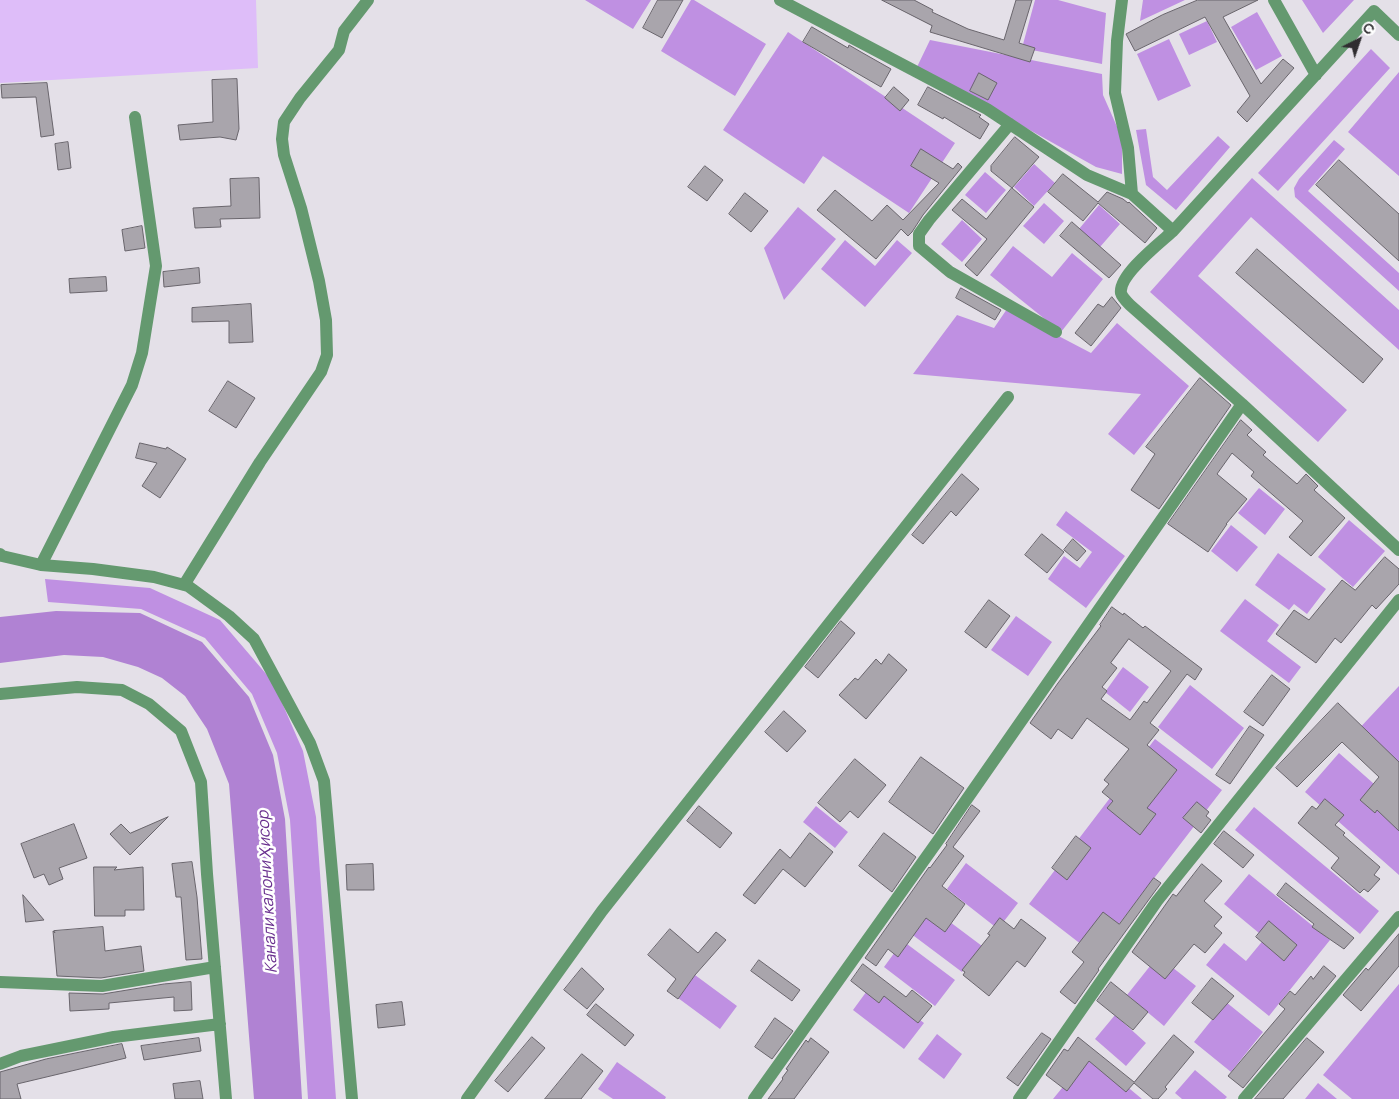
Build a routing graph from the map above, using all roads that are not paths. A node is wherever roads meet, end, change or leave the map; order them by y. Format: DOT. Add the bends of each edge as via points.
graph roads {
  1 [pos="368,0"];
  2 [pos="780,0"];
  3 [pos="1122,0"];
  4 [pos="1274,0"];
  5 [pos="1374,6"];
  6 [pos="1399,35"];
  7 [pos="1316,75"];
  8 [pos="135,117"];
  9 [pos="1010,124"];
  10 [pos="1132,194"];
  11 [pos="1173,231"];
  12 [pos="1056,332"];
  13 [pos="1008,397"];
  14 [pos="1242,404"];
  15 [pos="1399,550"];
  16 [pos="0,554"];
  17 [pos="41,565"];
  18 [pos="184,585"];
  19 [pos="1399,600"];
  20 [pos="0,694"];
  21 [pos="1399,917"];
  22 [pos="215,968"];
  23 [pos="0,982"];
  24 [pos="220,1024"];
  25 [pos="0,1064"];
  26 [pos="226,1099"];
  27 [pos="352,1099"];
  28 [pos="467,1099"];
  29 [pos="754,1099"];
  30 [pos="1019,1099"];
  31 [pos="1244,1099"];
  1 -- 18 [label="street" via="344,30 339,50 284,122 282,139 319,281 328,355 321,372 260,462"];
  2 -- 9 [label="street"];
  3 -- 10 [label="street" via="1115,93 1128,148"];
  4 -- 7 [label="street"];
  5 -- 6 [label="street"];
  5 -- 7 [label="street"];
  7 -- 11 [label="street"];
  8 -- 17 [label="street" via="156,266 142,353 132,385"];
  9 -- 10 [label="street" via="1087,175"];
  9 -- 12 [label="street" via="929,220 919,234 919,246 950,272"];
  10 -- 11 [label="street"];
  11 -- 14 [label="street" via="1131,272 1121,294"];
  13 -- 28 [label="street" via="602,912"];
  14 -- 15 [label="street"];
  14 -- 29 [label="street"];
  16 -- 17 [label="street"];
  17 -- 18 [label="street" via="145,576"];
  18 -- 27 [label="street" via="229,616 254,639 310,742 324,781"];
  19 -- 30 [label="street" via="1157,901"];
  20 -- 22 [label="street" via="77,688 122,690 149,704 181,731 201,782"];
  21 -- 31 [label="street"];
  22 -- 23 [label="street" via="102,986"];
  22 -- 24 [label="street"];
  24 -- 25 [label="street" via="114,1037 21,1056"];
  24 -- 26 [label="street"];
}
